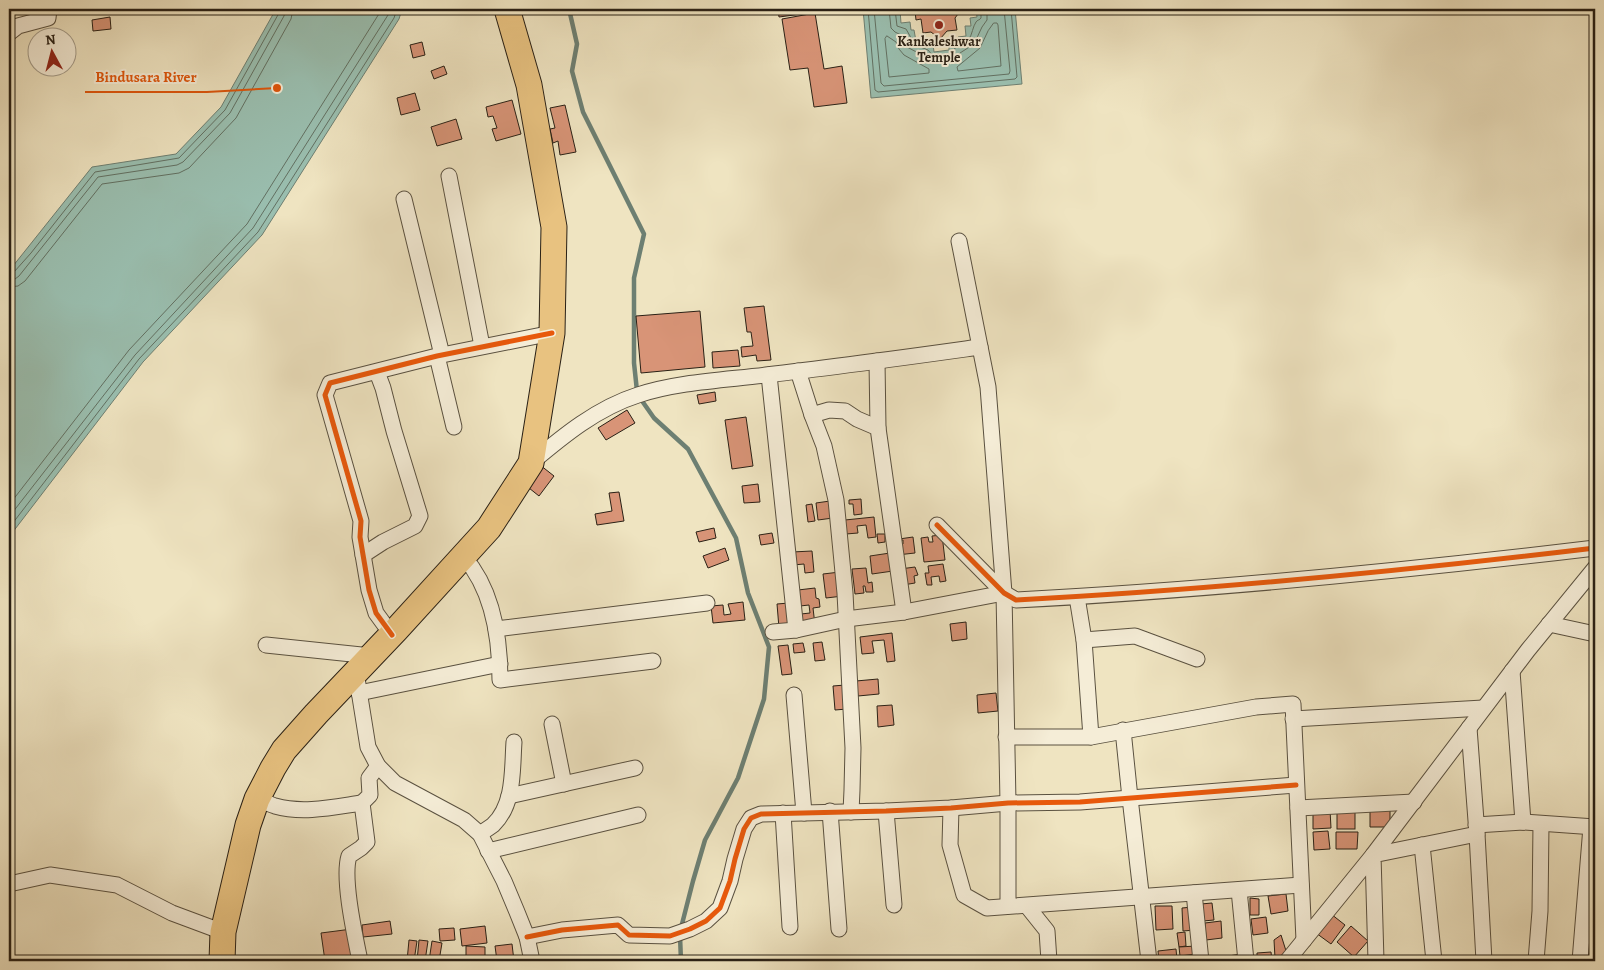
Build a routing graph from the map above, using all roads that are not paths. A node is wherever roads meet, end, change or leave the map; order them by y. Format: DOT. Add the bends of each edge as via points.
graph roads {
  1 [pos="49,9"];
  2 [pos="507,9"];
  3 [pos="9,33"];
  4 [pos="448,176"];
  5 [pos="404,199"];
  6 [pos="959,242"];
  7 [pos="552,333"];
  8 [pos="482,346"];
  9 [pos="980,347"];
  10 [pos="439,355"];
  11 [pos="877,361"];
  12 [pos="798,371"];
  13 [pos="377,372"];
  14 [pos="769,375"];
  15 [pos="812,415"];
  16 [pos="454,427"];
  17 [pos="878,428"];
  18 [pos="530,463"];
  19 [pos="937,525"];
  20 [pos="1595,548"];
  21 [pos="363,555"];
  22 [pos="464,557"];
  23 [pos="1595,568"];
  24 [pos="1004,594"];
  25 [pos="1077,597"];
  26 [pos="707,603"];
  27 [pos="904,612"];
  28 [pos="846,619"];
  29 [pos="1550,624"];
  30 [pos="496,629"];
  31 [pos="796,630"];
  32 [pos="773,632"];
  33 [pos="1595,634"];
  34 [pos="392,635"];
  35 [pos="1084,640"];
  36 [pos="266,645"];
  37 [pos="1197,659"];
  38 [pos="654,661"];
  39 [pos="500,664"];
  40 [pos="1512,671"];
  41 [pos="362,674"];
  42 [pos="794,695"];
  43 [pos="1483,708"];
  44 [pos="1293,719"];
  45 [pos="552,724"];
  46 [pos="1469,728"];
  47 [pos="1123,730"];
  48 [pos="1006,737"];
  49 [pos="1091,737"];
  50 [pos="514,742"];
  51 [pos="378,766"];
  52 [pos="635,768"];
  53 [pos="564,784"];
  54 [pos="1296,785"];
  55 [pos="509,796"];
  56 [pos="1130,798"];
  57 [pos="257,799"];
  58 [pos="1414,802"];
  59 [pos="362,803"];
  60 [pos="1008,803"];
  61 [pos="951,808"];
  62 [pos="1298,808"];
  63 [pos="830,811"];
  64 [pos="886,811"];
  65 [pos="851,812"];
  66 [pos="783,813"];
  67 [pos="804,813"];
  68 [pos="638,815"];
  69 [pos="1523,822"];
  70 [pos="1541,824"];
  71 [pos="1593,827"];
  72 [pos="1477,829"];
  73 [pos="480,834"];
  74 [pos="1422,845"];
  75 [pos="488,851"];
  76 [pos="1373,856"];
  77 [pos="9,884"];
  78 [pos="1301,885"];
  79 [pos="1238,890"];
  80 [pos="1194,893"];
  81 [pos="1142,897"];
  82 [pos="894,904"];
  83 [pos="1008,906"];
  84 [pos="1027,906"];
  85 [pos="790,927"];
  86 [pos="839,929"];
  87 [pos="223,932"];
  88 [pos="1589,936"];
  89 [pos="527,938"];
  90 [pos="1304,940"];
  91 [pos="222,961"];
  92 [pos="360,961"];
  93 [pos="532,961"];
  94 [pos="1050,961"];
  95 [pos="1149,961"];
  96 [pos="1201,961"];
  97 [pos="1246,961"];
  98 [pos="1287,961"];
  99 [pos="1376,961"];
  100 [pos="1434,961"];
  101 [pos="1484,961"];
  102 [pos="1536,961"];
  103 [pos="1580,961"];
  1 -- 3 [label="street" via="48,18 18,26"];
  2 -- 7 [label="main road" via="529,85 554,227"];
  4 -- 8 [label="street"];
  5 -- 10 [label="street"];
  6 -- 9 [label="street"];
  7 -- 8 [label="street"];
  7 -- 18 [label="main road"];
  8 -- 10 [label="street"];
  9 -- 11 [label="street"];
  9 -- 24 [label="street" via="988,387"];
  10 -- 13 [label="street"];
  10 -- 16 [label="street"];
  11 -- 12 [label="street"];
  11 -- 17 [label="street"];
  12 -- 14 [label="street"];
  12 -- 15 [label="street"];
  13 -- 21 [label="street" via="420,516 415,526"];
  13 -- 21 [label="street" via="330,383 325,395 361,521"];
  14 -- 18 [label="street" via="671,387 638,395 594,414"];
  14 -- 31 [label="street"];
  15 -- 17 [label="street" via="829,410 845,411"];
  15 -- 28 [label="street" via="824,446 836,500"];
  17 -- 27 [label="street"];
  18 -- 22 [label="main road" via="489,528"];
  19 -- 24 [label="street"];
  20 -- 25 [label="street" via="1487,561"];
  21 -- 34 [label="street" via="376,613"];
  22 -- 30 [label="street" via="480,579"];
  22 -- 34 [label="main road"];
  23 -- 29 [label="street"];
  24 -- 25 [label="street" via="1016,600"];
  24 -- 27 [label="street"];
  24 -- 48 [label="street"];
  25 -- 35 [label="street"];
  26 -- 30 [label="street"];
  27 -- 28 [label="street"];
  28 -- 31 [label="street"];
  28 -- 65 [label="street" via="852,748"];
  29 -- 33 [label="street"];
  29 -- 40 [label="street"];
  30 -- 39 [label="street"];
  31 -- 32 [label="street"];
  34 -- 41 [label="main road"];
  35 -- 37 [label="street" via="1136,636"];
  35 -- 49 [label="street"];
  36 -- 41 [label="street"];
  38 -- 39 [label="street" via="500,680"];
  39 -- 41 [label="street"];
  40 -- 43 [label="street"];
  40 -- 69 [label="street"];
  41 -- 51 [label="street" via="368,747"];
  41 -- 57 [label="main road" via="284,750"];
  42 -- 67 [label="street"];
  43 -- 44 [label="street"];
  43 -- 46 [label="street"];
  44 -- 47 [label="street" via="1293,704"];
  44 -- 54 [label="street"];
  45 -- 53 [label="street"];
  46 -- 58 [label="street"];
  46 -- 72 [label="street"];
  47 -- 49 [label="street"];
  47 -- 56 [label="street"];
  48 -- 49 [label="street"];
  48 -- 60 [label="street"];
  50 -- 55 [label="street"];
  51 -- 59 [label="street" via="369,778 370,795"];
  51 -- 73 [label="street" via="396,783 464,820"];
  52 -- 53 [label="street"];
  53 -- 55 [label="street"];
  54 -- 56 [label="street"];
  54 -- 62 [label="street"];
  55 -- 73 [label="street" via="503,812"];
  56 -- 60 [label="street"];
  56 -- 81 [label="street"];
  57 -- 59 [label="street" via="297,809"];
  57 -- 87 [label="main road"];
  58 -- 62 [label="street"];
  58 -- 76 [label="street"];
  59 -- 92 [label="street" via="367,842 349,856 346,864"];
  60 -- 61 [label="street"];
  60 -- 83 [label="street"];
  61 -- 64 [label="street"];
  61 -- 83 [label="street" via="950,845 964,895 987,908"];
  62 -- 78 [label="street"];
  63 -- 65 [label="street"];
  63 -- 67 [label="street"];
  63 -- 86 [label="street"];
  64 -- 65 [label="street"];
  64 -- 82 [label="street"];
  66 -- 67 [label="street"];
  66 -- 85 [label="street"];
  66 -- 89 [label="street" via="760,814 751,818 744,829 720,908 706,921 690,929 670,936 646,936 629,935 618,925 562,930"];
  68 -- 75 [label="street"];
  69 -- 70 [label="street"];
  69 -- 72 [label="street"];
  70 -- 71 [label="street"];
  70 -- 102 [label="street"];
  71 -- 88 [label="street"];
  72 -- 74 [label="street"];
  72 -- 101 [label="street"];
  73 -- 75 [label="street"];
  74 -- 76 [label="street"];
  74 -- 100 [label="street"];
  75 -- 89 [label="street" via="504,880"];
  76 -- 90 [label="street"];
  76 -- 99 [label="street"];
  77 -- 87 [label="street" via="50,875 117,885 172,913"];
  78 -- 79 [label="street"];
  78 -- 90 [label="street"];
  79 -- 80 [label="street"];
  79 -- 97 [label="street"];
  80 -- 81 [label="street"];
  80 -- 96 [label="street"];
  81 -- 84 [label="street"];
  81 -- 95 [label="street"];
  83 -- 84 [label="street"];
  84 -- 94 [label="street" via="1046,932"];
  87 -- 91 [label="main road"];
  88 -- 103 [label="street"];
  89 -- 93 [label="street"];
  90 -- 98 [label="street"];
}
